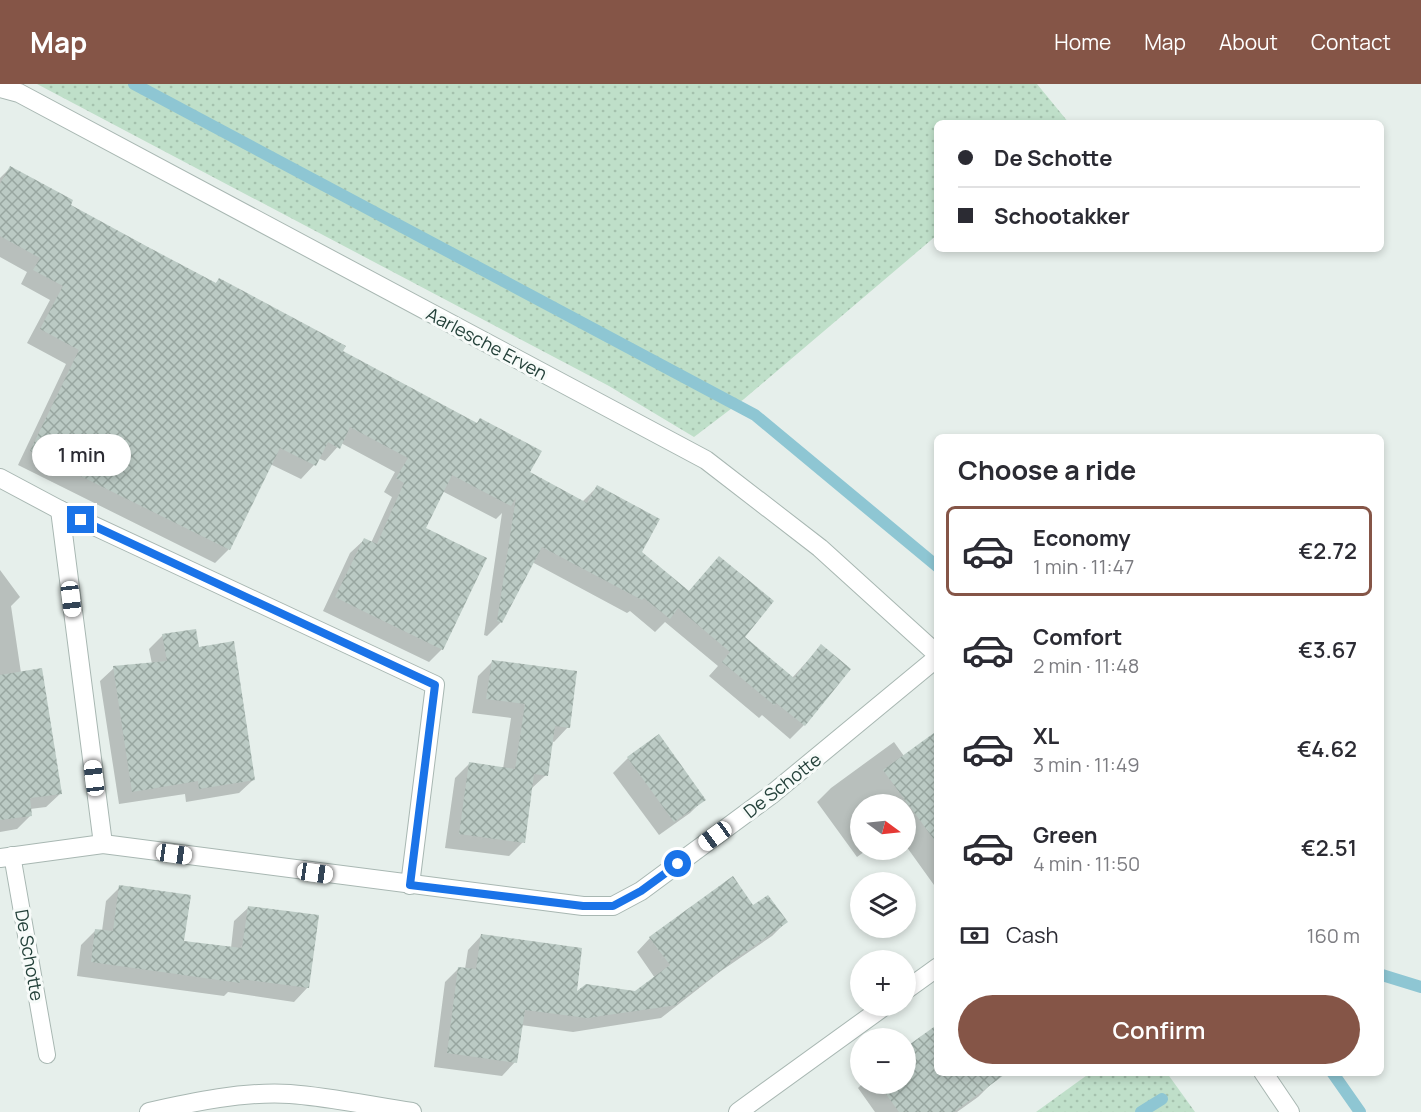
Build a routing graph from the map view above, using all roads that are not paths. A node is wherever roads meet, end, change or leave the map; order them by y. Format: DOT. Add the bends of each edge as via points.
graph roads {
  1 [pos="0,88"];
  2 [pos="0,478"];
  3 [pos="60,510"];
  4 [pos="934,652"];
  5 [pos="934,659"];
  6 [pos="103,844"];
  7 [pos="6,857"];
  8 [pos="410,885"];
  9 [pos="934,971"];
  10 [pos="916,983"];
  11 [pos="871,1016"];
  12 [pos="47,1055"];
  13 [pos="1266,1076"];
  14 [pos="149,1112"];
  15 [pos="412,1112"];
  16 [pos="738,1112"];
  17 [pos="1290,1112"];
  1 -- 4 [label="street, Aarlesche Erven" via="19,93 706,460 820,548"];
  2 -- 3 [label="street"];
  3 -- 6 [label="street"];
  3 -- 8 [label="street" via="435,685"];
  5 -- 8 [label="street, De Schotte" via="771,795 641,891 613,906 583,906"];
  6 -- 7 [label="street, De Schotte"];
  6 -- 8 [label="street, De Schotte"];
  7 -- 12 [label="lane, De Schotte"];
  9 -- 10 [label="street"];
  11 -- 16 [label="street"];
  13 -- 17 [label="street"];
  14 -- 15 [label="street" via="234,1097 288,1094"];
}
